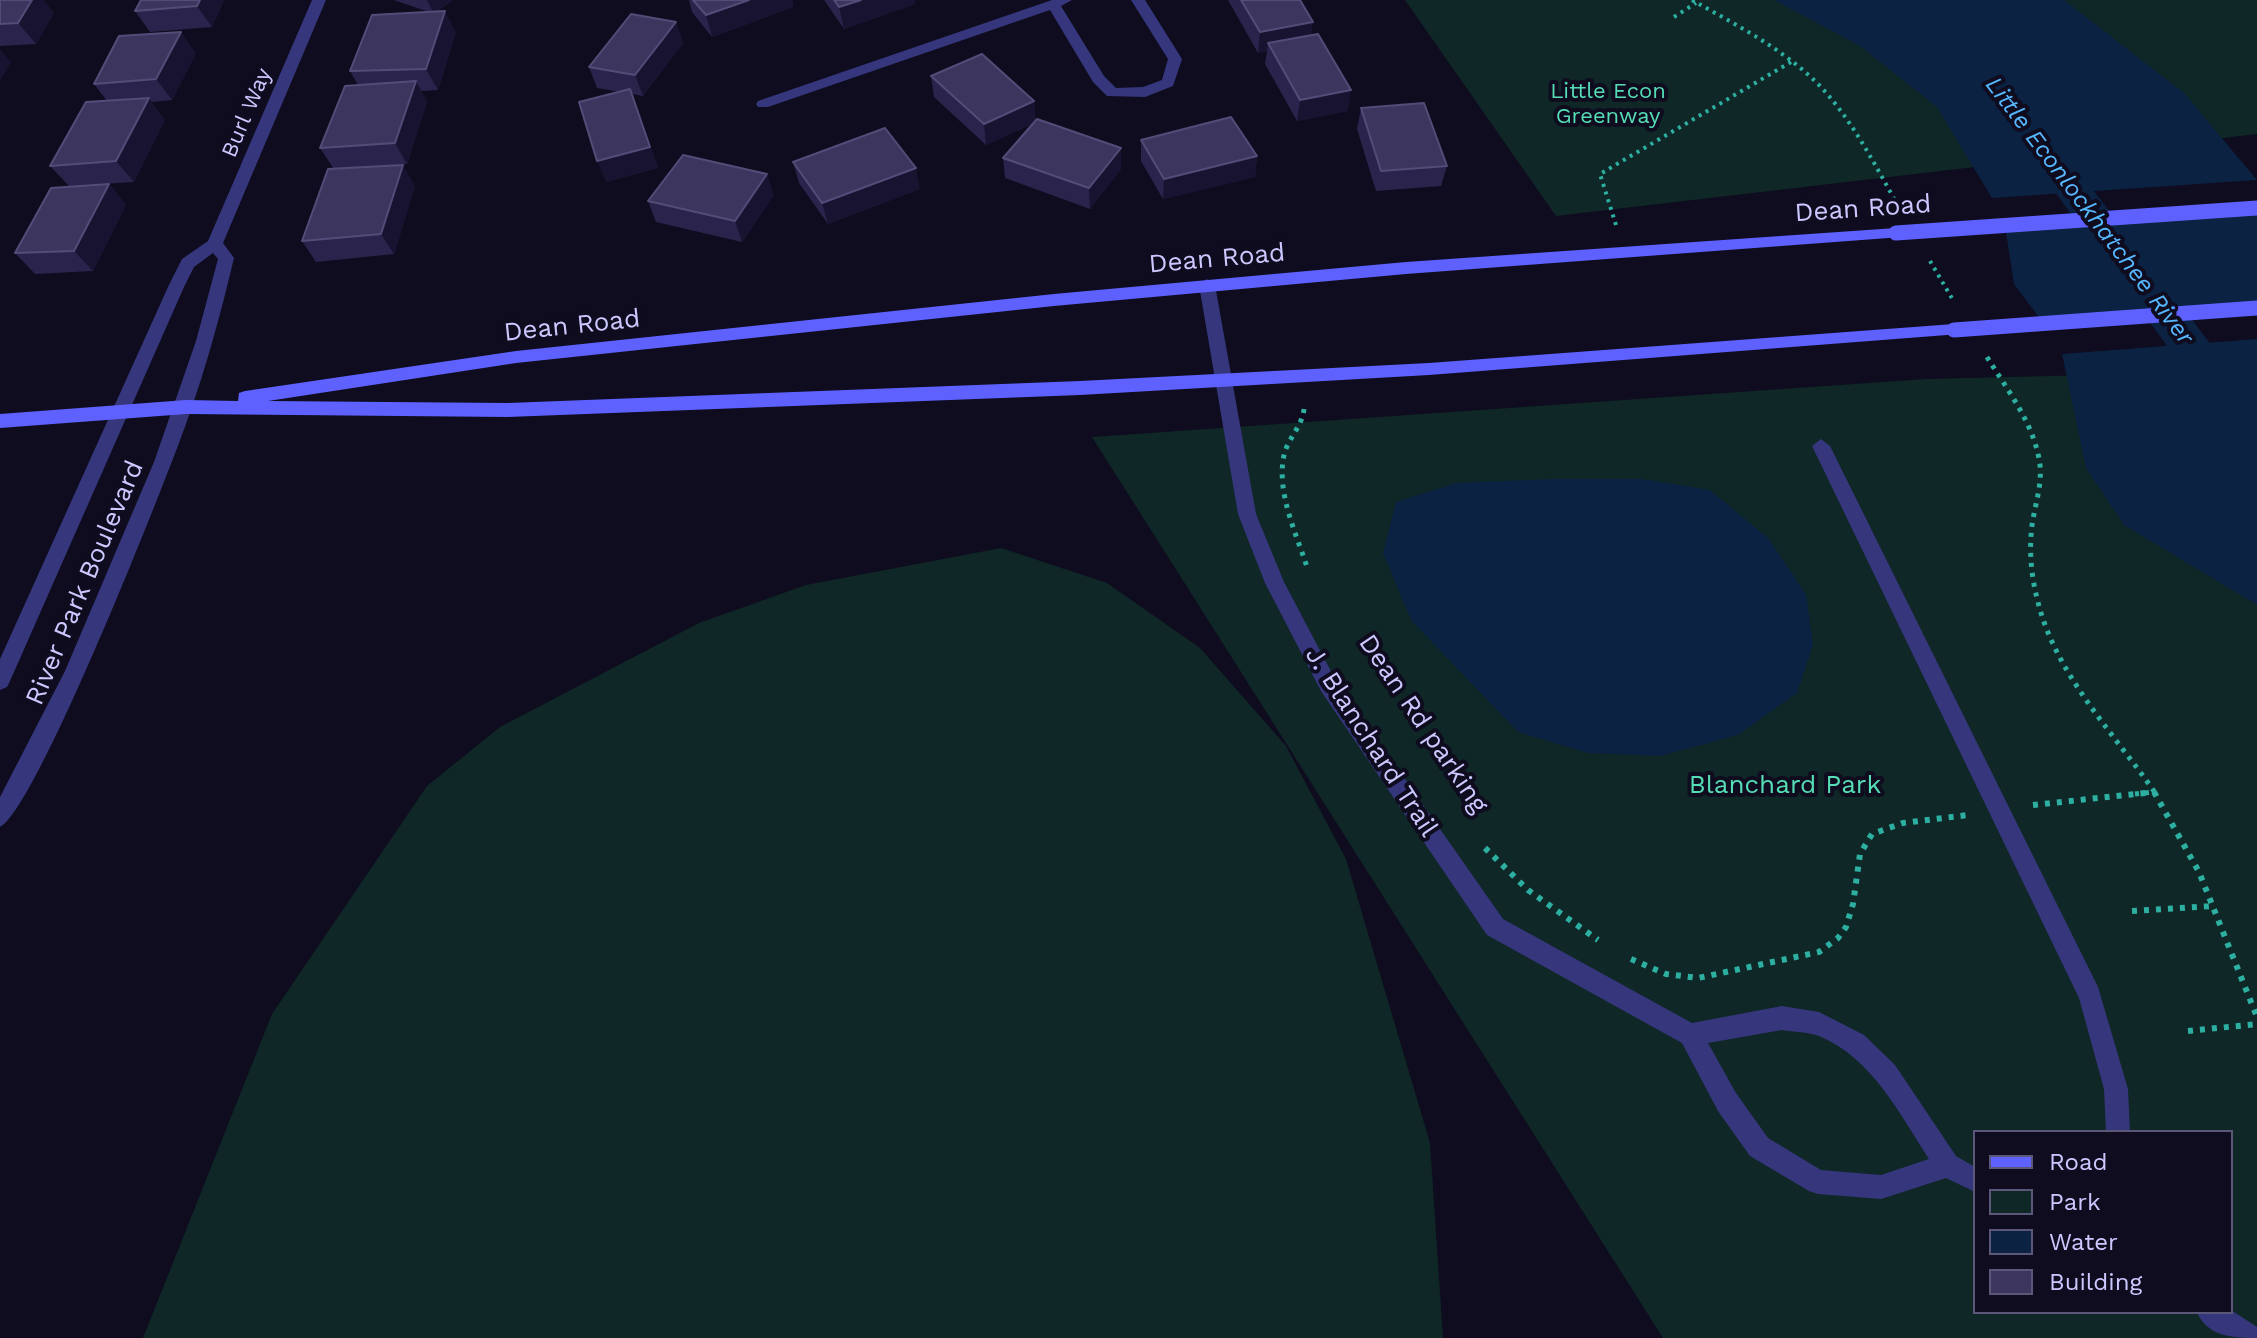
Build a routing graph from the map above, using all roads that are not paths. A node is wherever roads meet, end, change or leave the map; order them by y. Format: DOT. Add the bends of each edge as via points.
graph roads {
  1 [pos="319,0"];
  2 [pos="1138,0"];
  3 [pos="1059,2"];
  4 [pos="763,104"];
  5 [pos="2257,208"];
  6 [pos="215,244"];
  7 [pos="1207,285"];
  8 [pos="2257,308"];
  9 [pos="1223,381"];
  10 [pos="186,407"];
  11 [pos="118,412"];
  12 [pos="0,421"];
  13 [pos="1821,446"];
  14 [pos="0,681"];
  15 [pos="0,817"];
  16 [pos="1690,1035"];
  17 [pos="2118,1130"];
  18 [pos="1947,1165"];
  19 [pos="1973,1179"];
  20 [pos="2213,1314"];
  21 [pos="2251,1338"];
  1 -- 6 [label="street, Burl Way"];
  2 -- 3 [label="street" via="1175,59 1168,83 1145,92 1112,93 1098,79"];
  3 -- 4 [label="street"];
  5 -- 7 [label="main road, Dean Road, bridge"];
  6 -- 10 [label="street" via="226,258"];
  6 -- 11 [label="street, Burl Way" via="188,263"];
  7 -- 9 [label="street, J. Blanchard Trail"];
  7 -- 10 [label="main road, Dean Road" via="516,357"];
  8 -- 9 [label="main road, Dean Road, bridge"];
  9 -- 10 [label="main road, Dean Road" via="508,410"];
  9 -- 16 [label="street, J. Blanchard Trail" via="1247,514 1275,583 1328,685 1495,927"];
  10 -- 11 [label="main road, Dean Road"];
  10 -- 15 [label="street, River Park Boulevard" via="54,721"];
  11 -- 12 [label="main road, Dean Road"];
  11 -- 14 [label="street, River Park Boulevard"];
  13 -- 17 [label="street" via="2090,995 2116,1089"];
  16 -- 18 [label="street" via="1782,1018 1819,1024 1856,1043 1887,1073"];
  16 -- 18 [label="street" via="1759,1147 1818,1182 1881,1187"];
  18 -- 19 [label="street"];
  20 -- 21 [label="street"];
}
